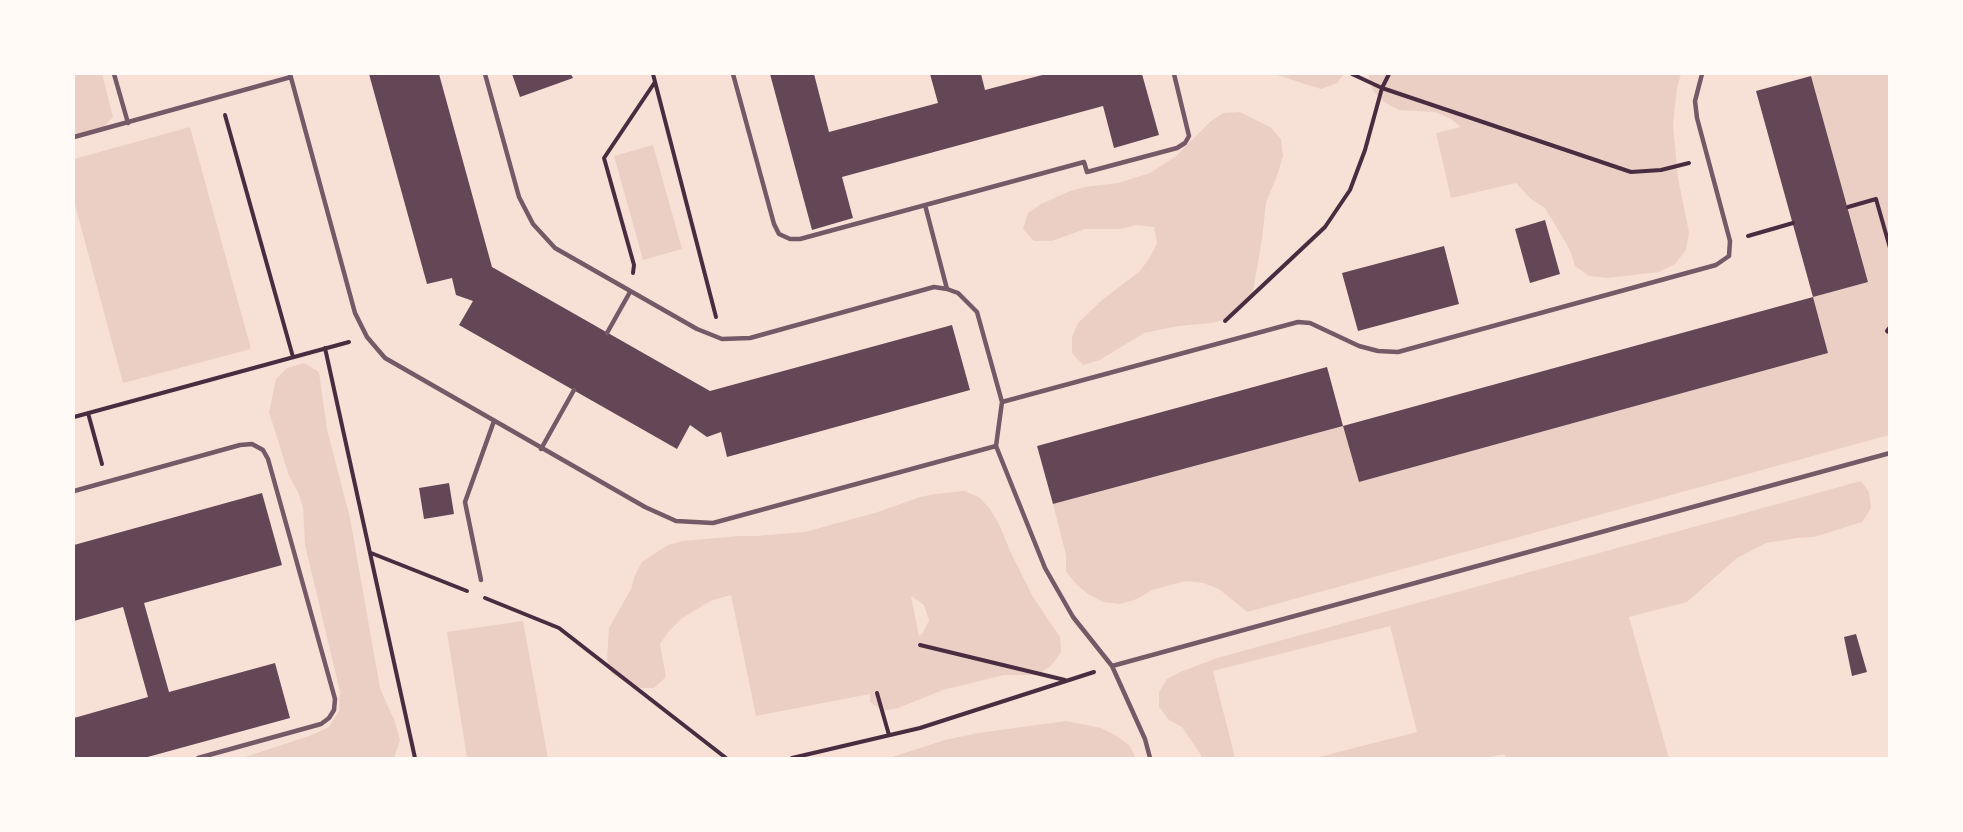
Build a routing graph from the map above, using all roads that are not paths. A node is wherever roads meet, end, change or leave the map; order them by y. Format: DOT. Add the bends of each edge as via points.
graph roads {
  1 [pos="114,74"];
  2 [pos="485,74"];
  3 [pos="733,74"];
  4 [pos="1174,74"];
  5 [pos="1702,74"];
  6 [pos="290,76"];
  7 [pos="128,123"];
  8 [pos="74,137"];
  9 [pos="925,205"];
  10 [pos="947,289"];
  11 [pos="630,292"];
  12 [pos="607,333"];
  13 [pos="574,390"];
  14 [pos="1002,402"];
  15 [pos="494,421"];
  16 [pos="996,446"];
  17 [pos="541,449"];
  18 [pos="1890,453"];
  19 [pos="74,491"];
  20 [pos="481,580"];
  21 [pos="1112,666"];
  22 [pos="198,759"];
  23 [pos="1150,759"];
  1 -- 7 [label="lane"];
  2 -- 11 [label="lane" via="519,197 533,224 555,248"];
  3 -- 9 [label="lane" via="779,234 800,239"];
  4 -- 9 [label="lane" via="1189,136 1177,148 1087,172 1084,162"];
  5 -- 14 [label="lane" via="1695,101 1697,118 1730,241 1729,256 1716,265 1398,352 1359,346 1310,323 1298,322"];
  6 -- 7 [label="lane"];
  6 -- 15 [label="lane" via="355,313 367,337 385,358"];
  7 -- 8 [label="lane"];
  9 -- 10 [label="lane"];
  10 -- 11 [label="lane" via="934,287 750,338 722,339"];
  10 -- 14 [label="lane" via="958,293 977,312"];
  11 -- 12 [label="lane"];
  13 -- 17 [label="lane"];
  14 -- 16 [label="lane"];
  15 -- 17 [label="lane"];
  15 -- 20 [label="lane" via="465,502"];
  16 -- 17 [label="lane" via="713,524 676,521"];
  16 -- 21 [label="lane" via="1045,568 1073,617"];
  18 -- 21 [label="lane"];
  19 -- 22 [label="lane" via="240,445 252,444 263,450 268,459 335,699 334,710 321,724"];
  21 -- 23 [label="lane"];
}
